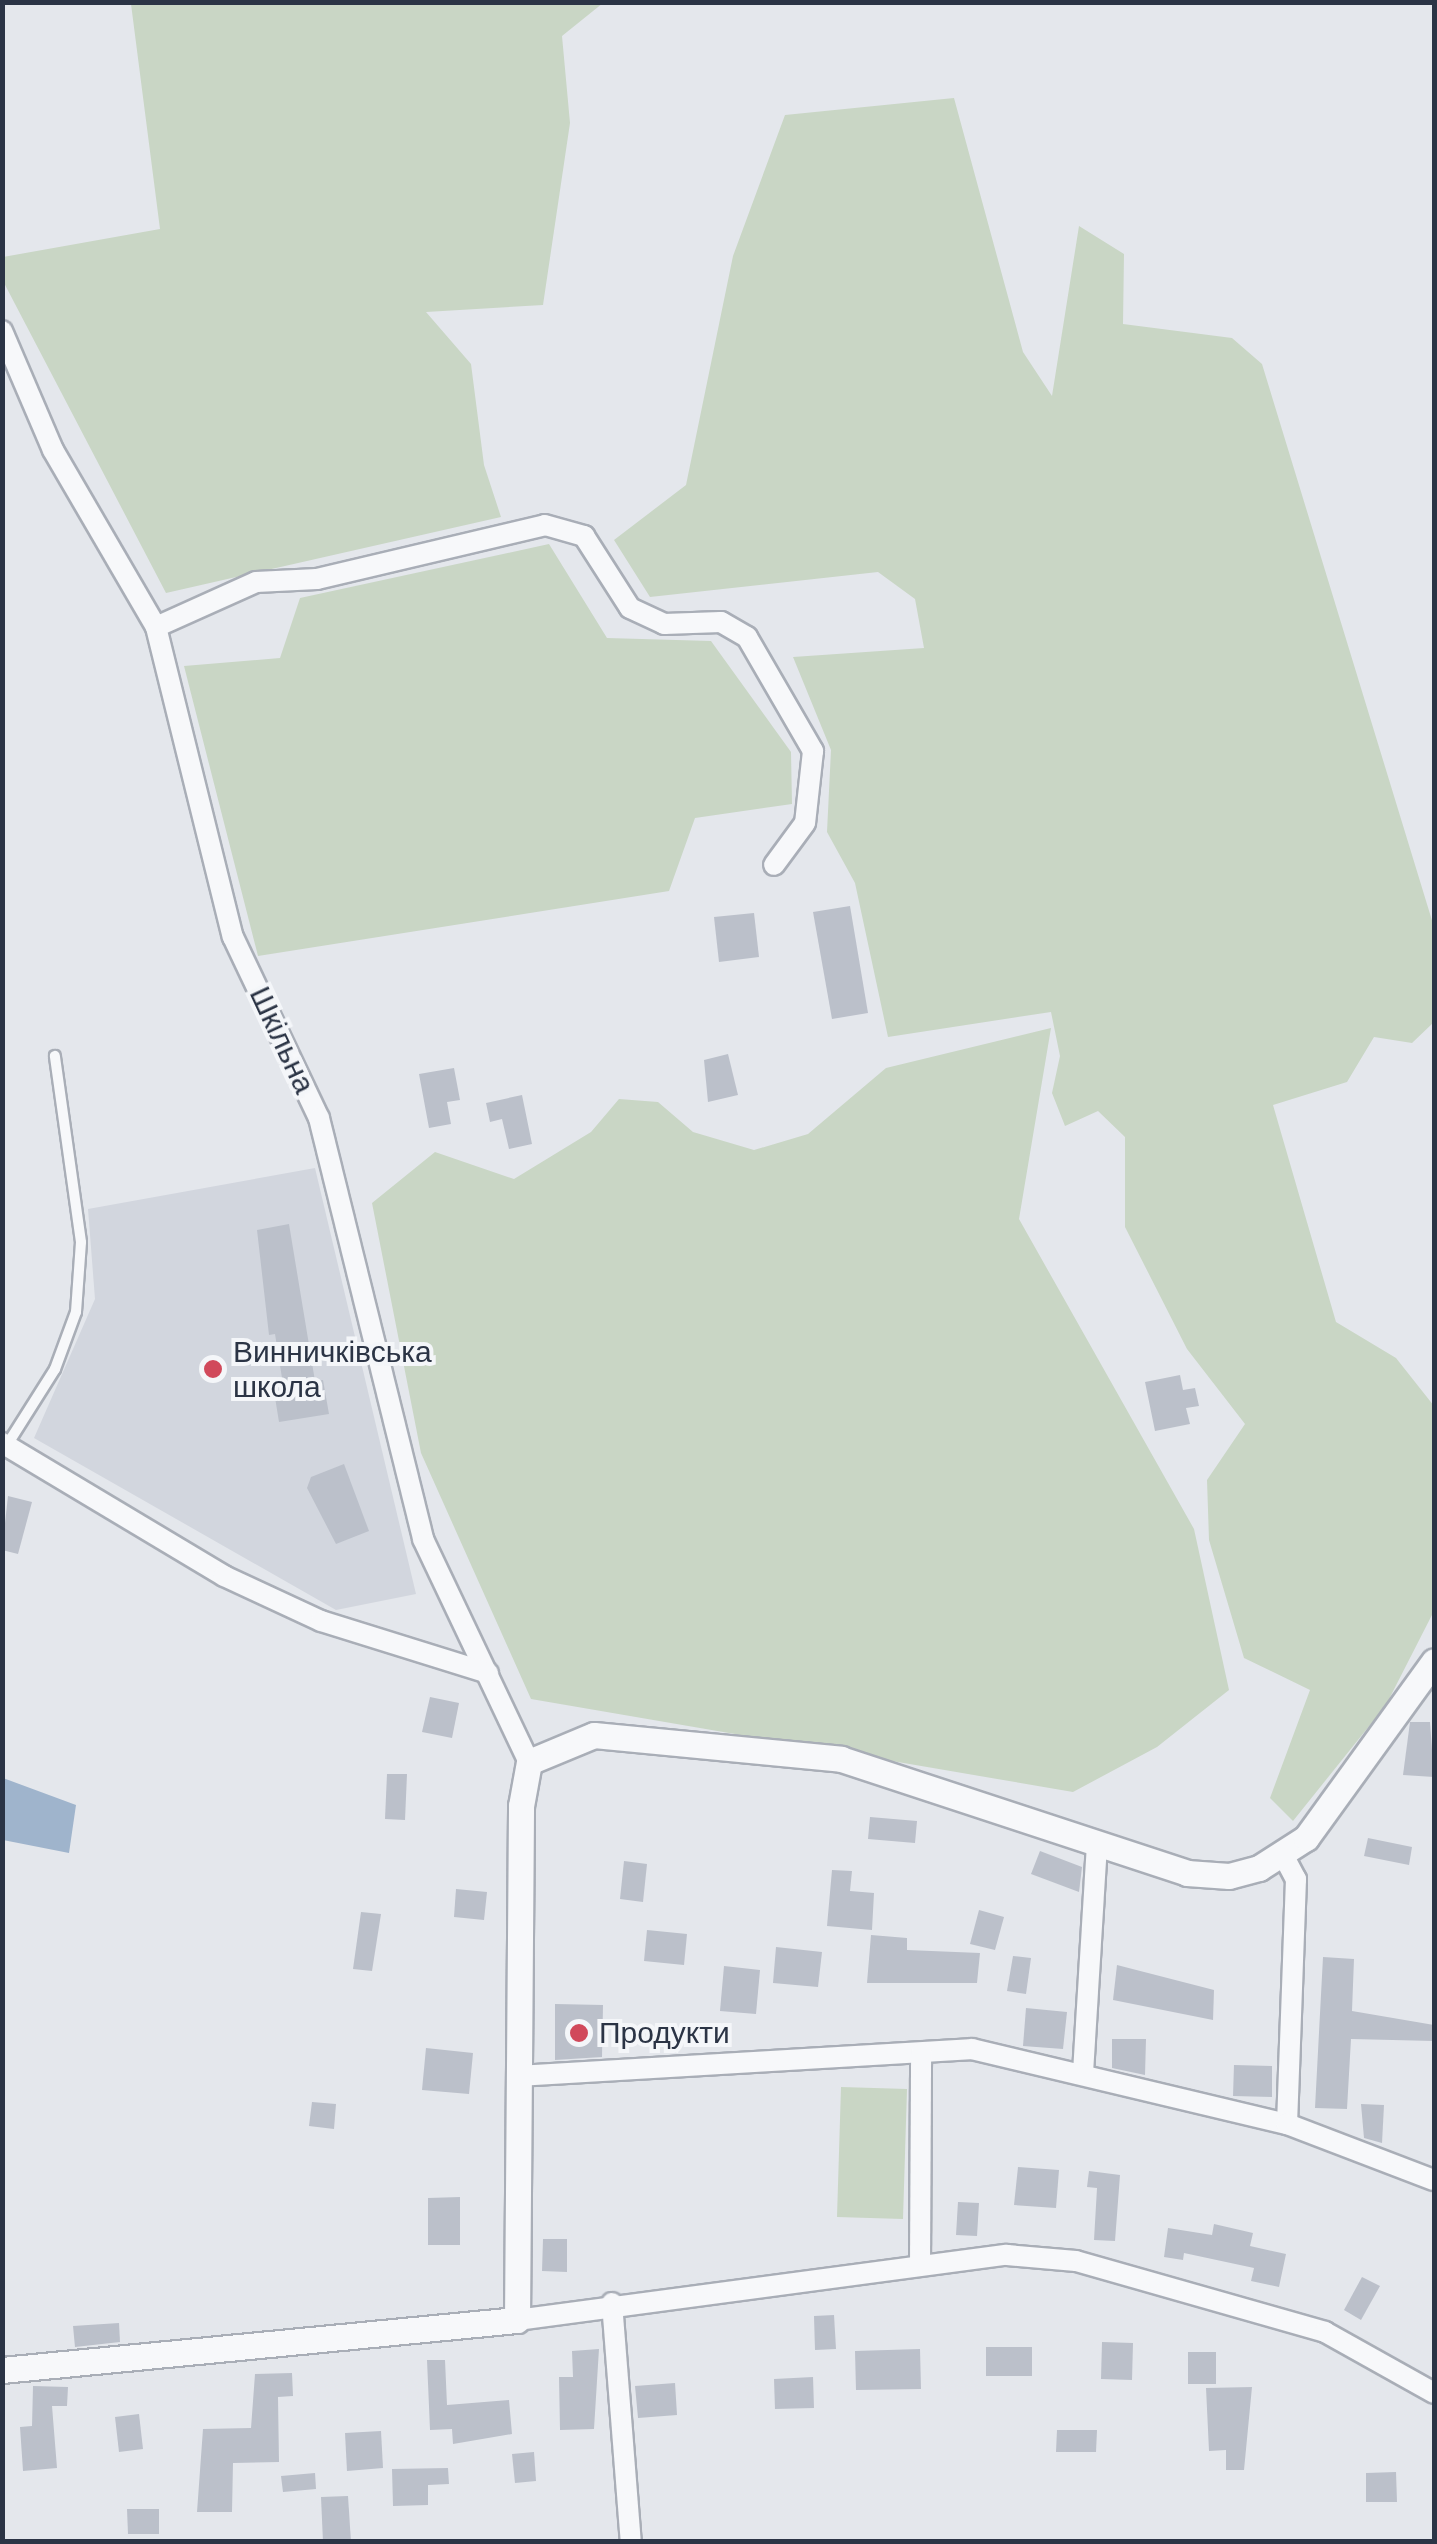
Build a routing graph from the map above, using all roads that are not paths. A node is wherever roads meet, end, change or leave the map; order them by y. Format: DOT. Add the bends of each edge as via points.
graph roads {
  1 [pos="2,331"];
  2 [pos="156,627"];
  3 [pos="774,865"];
  4 [pos="56,1056"];
  5 [pos="4,1444"];
  6 [pos="1434,1662"];
  7 [pos="488,1673"];
  8 [pos="529,1762"];
  9 [pos="1097,1843"];
  10 [pos="1282,1854"];
  11 [pos="920,2054"];
  12 [pos="1084,2074"];
  13 [pos="518,2076"];
  14 [pos="1287,2124"];
  15 [pos="1434,2180"];
  16 [pos="920,2264"];
  17 [pos="612,2303"];
  18 [pos="518,2320"];
  19 [pos="2,2370"];
  20 [pos="1434,2393"];
  21 [pos="630,2542"];
  1 -- 2 [label="street, Шкільна" via="52,450"];
  2 -- 3 [label="street" via="256,582 317,579 545,524 584,536 630,608 664,624 721,622 747,636 813,750 806,823"];
  2 -- 7 [label="street, Шкільна" via="233,938 319,1118 423,1538"];
  4 -- 5 [label="lane" via="81,1242 76,1312 55,1369"];
  5 -- 7 [label="street" via="224,1576 320,1621"];
  6 -- 10 [label="street" via="1306,1838"];
  7 -- 8 [label="street, Шкільна"];
  8 -- 9 [label="street" via="594,1735 841,1759"];
  8 -- 13 [label="street" via="521,1806"];
  9 -- 10 [label="street" via="1215,1875 1259,1868"];
  9 -- 12 [label="street"];
  10 -- 14 [label="street" via="1296,1880"];
  11 -- 12 [label="street" via="972,2048"];
  11 -- 13 [label="street"];
  11 -- 16 [label="street"];
  12 -- 14 [label="street"];
  13 -- 18 [label="street"];
  14 -- 15 [label="street"];
  16 -- 17 [label="street"];
  16 -- 20 [label="street" via="1008,2255 1076,2261 1324,2332"];
  17 -- 18 [label="street"];
  17 -- 21 [label="street"];
  18 -- 19 [label="street"];
}
